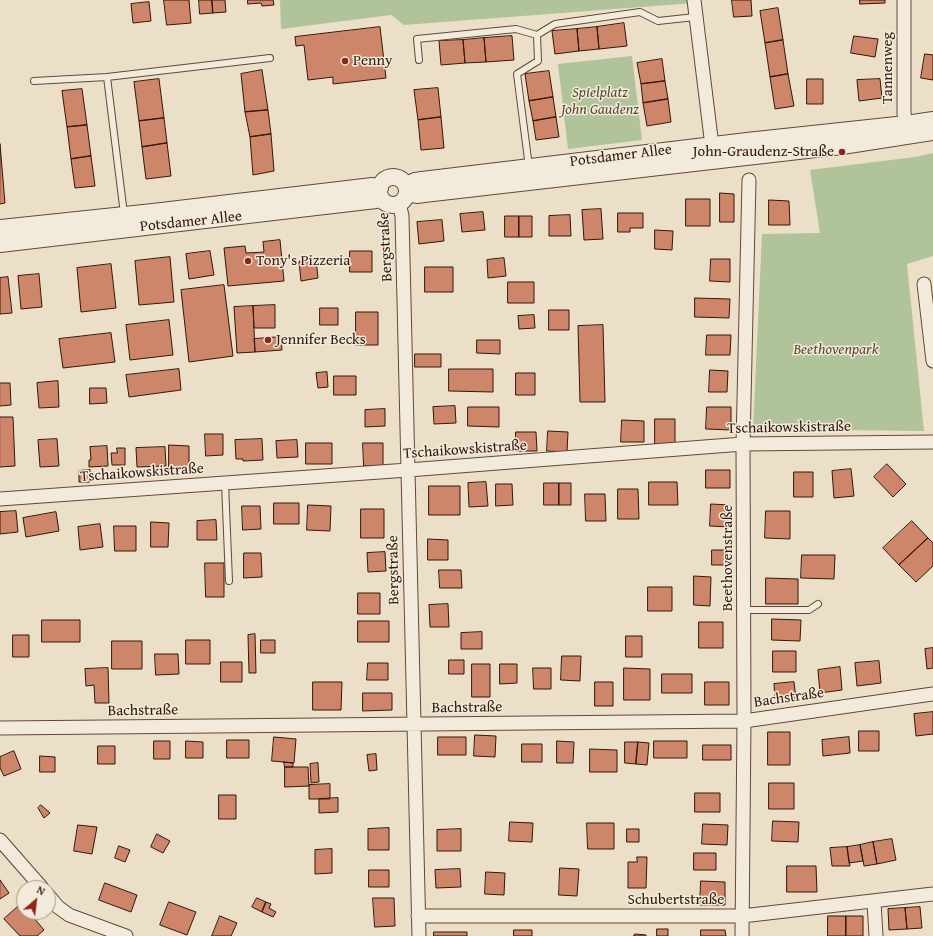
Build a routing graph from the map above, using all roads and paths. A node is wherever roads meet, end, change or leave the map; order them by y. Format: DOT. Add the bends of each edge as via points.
graph roads {
  1 [pos="694,0"];
  2 [pos="904,0"];
  3 [pos="695,17"];
  4 [pos="537,35"];
  5 [pos="270,58"];
  6 [pos="419,60"];
  7 [pos="107,77"];
  8 [pos="34,81"];
  9 [pos="933,120"];
  10 [pos="907,130"];
  11 [pos="933,132"];
  12 [pos="713,153"];
  13 [pos="530,174"];
  14 [pos="750,180"];
  15 [pos="380,193"];
  16 [pos="404,194"];
  17 [pos="125,222"];
  18 [pos="0,228"];
  19 [pos="0,244"];
  20 [pos="924,284"];
  21 [pos="933,361"];
  22 [pos="933,442"];
  23 [pos="743,444"];
  24 [pos="408,470"];
  25 [pos="225,483"];
  26 [pos="0,499"];
  27 [pos="229,581"];
  28 [pos="818,604"];
  29 [pos="744,610"];
  30 [pos="933,694"];
  31 [pos="744,721"];
  32 [pos="413,724"];
  33 [pos="0,728"];
  34 [pos="0,840"];
  35 [pos="35,880"];
  36 [pos="933,894"];
  37 [pos="874,902"];
  38 [pos="56,905"];
  39 [pos="418,916"];
  40 [pos="742,916"];
  41 [pos="126,936"];
  42 [pos="419,936"];
  43 [pos="742,936"];
  44 [pos="876,936"];
  1 -- 3 [label="street"];
  2 -- 10 [label="street, Tannenweg" via="904,113"];
  3 -- 4 [label="lane" via="658,21 640,12 554,24"];
  3 -- 12 [label="street"];
  4 -- 6 [label="lane" via="516,29 417,39"];
  4 -- 13 [label="lane" via="538,61 517,74"];
  5 -- 7 [label="lane"];
  7 -- 8 [label="lane"];
  7 -- 17 [label="lane"];
  9 -- 10 [label="street, Potsdamer Allee"];
  10 -- 11 [label="street, Potsdamer Allee"];
  10 -- 12 [label="street, Potsdamer Allee"];
  12 -- 13 [label="street, Potsdamer Allee"];
  13 -- 16 [label="street, Potsdamer Allee" via="415,181"];
  14 -- 23 [label="street, Beethovenstraße"];
  15 -- 16 [label="street" via="389,204"];
  15 -- 16 [label="street" via="384,180 393,177 401,179"];
  15 -- 17 [label="street, Potsdamer Allee" via="372,186"];
  16 -- 24 [label="street, Bergstraße" via="402,216"];
  17 -- 18 [label="street, Potsdamer Allee"];
  17 -- 19 [label="street, Potsdamer Allee"];
  20 -- 21 [label="street"];
  22 -- 23 [label="street, Tschaikowskistraße"];
  23 -- 24 [label="street, Tschaikowskistraße"];
  23 -- 29 [label="street, Beethovenstraße"];
  24 -- 25 [label="street, Tschaikowskistraße"];
  24 -- 32 [label="street, Bergstraße"];
  25 -- 26 [label="street, Tschaikowskistraße"];
  25 -- 27 [label="lane"];
  28 -- 29 [label="lane" via="809,610"];
  29 -- 31 [label="street, Beethovenstraße"];
  30 -- 31 [label="street, Bachstraße"];
  31 -- 32 [label="street, Bachstraße"];
  31 -- 40 [label="street, Beethovenstraße"];
  32 -- 33 [label="street, Bachstraße"];
  32 -- 39 [label="street, Bergstraße"];
  34 -- 35 [label="street"];
  36 -- 37 [label="street, Schubertstraße"];
  37 -- 40 [label="street, Schubertstraße"];
  37 -- 44 [label="street"];
  38 -- 41 [label="street" via="69,915"];
  39 -- 40 [label="street, Schubertstraße"];
  39 -- 42 [label="street, Bergstraße"];
  40 -- 43 [label="street, Beethovenstraße"];
}
